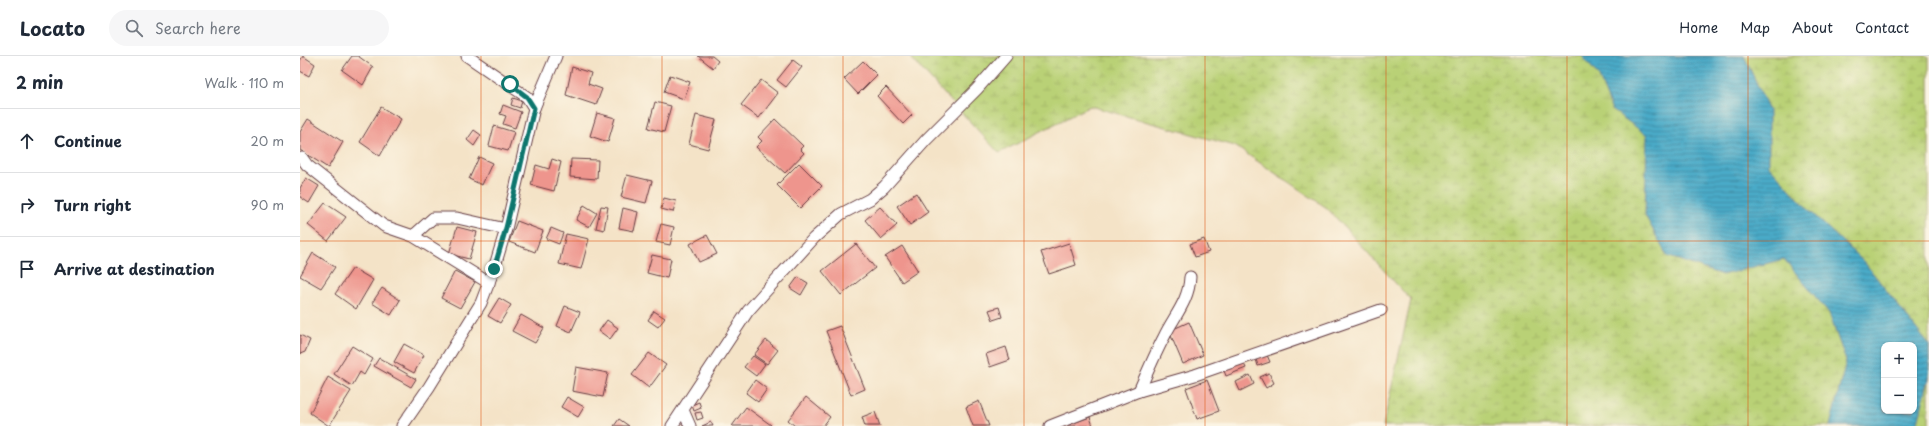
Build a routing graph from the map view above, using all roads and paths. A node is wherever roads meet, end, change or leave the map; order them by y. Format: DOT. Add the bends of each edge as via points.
graph roads {
  1 [pos="467,56"];
  2 [pos="556,56"];
  3 [pos="1006,56"];
  4 [pos="534,108"];
  5 [pos="302,158"];
  6 [pos="506,228"];
  7 [pos="413,236"];
  8 [pos="1190,277"];
  9 [pos="489,283"];
  10 [pos="1381,310"];
  11 [pos="1139,391"];
  12 [pos="683,410"];
  13 [pos="402,426"];
  14 [pos="672,426"];
  15 [pos="690,426"];
  16 [pos="1050,426"];
  1 -- 4 [label="street" via="527,97"];
  2 -- 4 [label="street"];
  3 -- 12 [label="street" via="884,187 870,199 841,214 814,238 748,311"];
  4 -- 6 [label="street"];
  5 -- 7 [label="street" via="307,165 384,226"];
  6 -- 7 [label="street" via="457,218 433,218"];
  6 -- 9 [label="street"];
  7 -- 9 [label="street"];
  8 -- 11 [label="street" via="1184,304 1164,335"];
  9 -- 13 [label="street" via="481,303"];
  10 -- 11 [label="street" via="1195,375"];
  11 -- 16 [label="street"];
  12 -- 14 [label="street"];
  12 -- 15 [label="street"];
}
